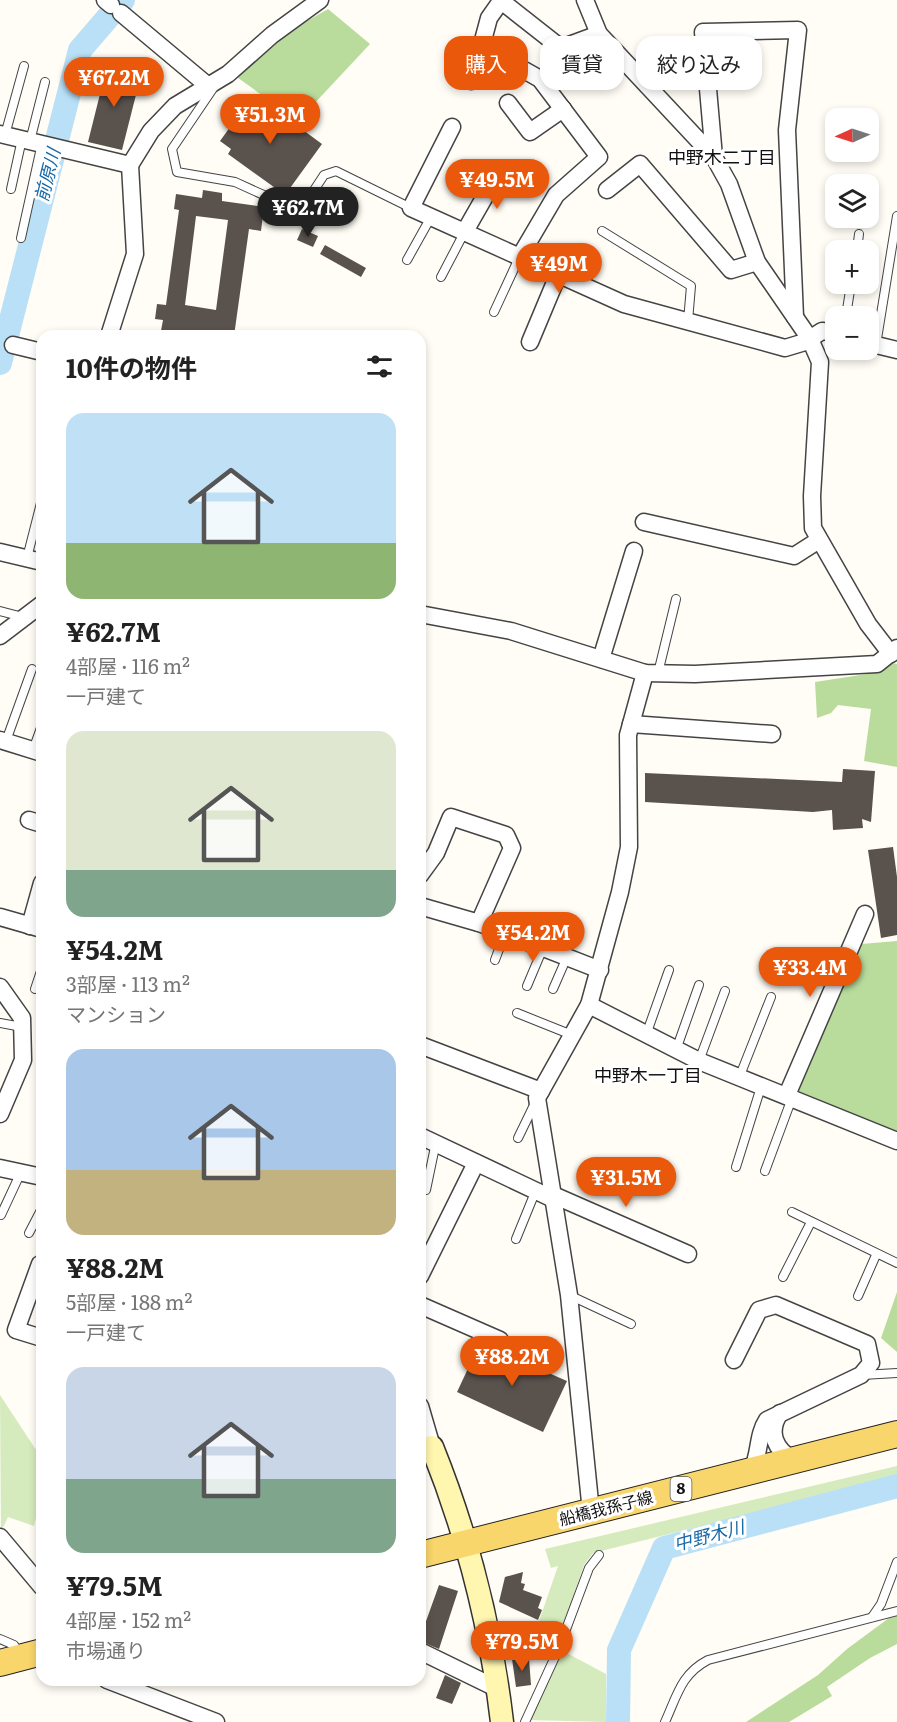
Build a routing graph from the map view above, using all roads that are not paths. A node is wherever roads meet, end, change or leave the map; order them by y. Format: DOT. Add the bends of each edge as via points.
graph roads {
  1 [pos="320,0"];
  2 [pos="501,0"];
  3 [pos="585,0"];
  4 [pos="112,6"];
  5 [pos="599,34"];
  6 [pos="484,36"];
  7 [pos="24,66"];
  8 [pos="528,72"];
  9 [pos="215,81"];
  10 [pos="45,82"];
  11 [pos="508,103"];
  12 [pos="562,109"];
  13 [pos="452,127"];
  14 [pos="2,135"];
  15 [pos="40,143"];
  16 [pos="714,157"];
  17 [pos="130,165"];
  18 [pos="500,170"];
  19 [pos="11,189"];
  20 [pos="607,190"];
  21 [pos="411,208"];
  22 [pos="897,216"];
  23 [pos="430,217"];
  24 [pos="602,231"];
  25 [pos="464,233"];
  26 [pos="859,234"];
  27 [pos="21,237"];
  28 [pos="858,240"];
  29 [pos="519,258"];
  30 [pos="407,260"];
  31 [pos="757,262"];
  32 [pos="558,275"];
  33 [pos="441,277"];
  34 [pos="879,308"];
  35 [pos="494,312"];
  36 [pos="795,317"];
  37 [pos="688,321"];
  38 [pos="111,330"];
  39 [pos="825,331"];
  40 [pos="810,339"];
  41 [pos="530,342"];
  42 [pos="13,345"];
  43 [pos="879,346"];
  44 [pos="897,350"];
  45 [pos="36,351"];
  46 [pos="644,522"];
  47 [pos="819,540"];
  48 [pos="0,552"];
  49 [pos="634,552"];
  50 [pos="35,560"];
  51 [pos="676,599"];
  52 [pos="36,608"];
  53 [pos="0,611"];
  54 [pos="426,615"];
  55 [pos="24,617"];
  56 [pos="0,636"];
  57 [pos="895,651"];
  58 [pos="601,659"];
  59 [pos="32,669"];
  60 [pos="651,673"];
  61 [pos="631,724"];
  62 [pos="772,734"];
  63 [pos="3,740"];
  64 [pos="36,751"];
  65 [pos="426,867"];
  66 [pos="426,908"];
  67 [pos="865,914"];
  68 [pos="0,917"];
  69 [pos="479,923"];
  70 [pos="36,928"];
  71 [pos="505,933"];
  72 [pos="543,948"];
  73 [pos="567,957"];
  74 [pos="495,960"];
  75 [pos="600,970"];
  76 [pos="669,970"];
  77 [pos="699,985"];
  78 [pos="36,986"];
  79 [pos="527,986"];
  80 [pos="0,987"];
  81 [pos="35,989"];
  82 [pos="553,989"];
  83 [pos="725,991"];
  84 [pos="771,997"];
  85 [pos="589,1005"];
  86 [pos="517,1013"];
  87 [pos="0,1023"];
  88 [pos="22,1027"];
  89 [pos="572,1035"];
  90 [pos="646,1036"];
  91 [pos="426,1048"];
  92 [pos="675,1050"];
  93 [pos="699,1061"];
  94 [pos="739,1078"];
  95 [pos="760,1088"];
  96 [pos="539,1095"];
  97 [pos="789,1096"];
  98 [pos="0,1114"];
  99 [pos="426,1138"];
  100 [pos="518,1138"];
  101 [pos="897,1141"];
  102 [pos="436,1142"];
  103 [pos="476,1163"];
  104 [pos="736,1167"];
  105 [pos="0,1168"];
  106 [pos="765,1171"];
  107 [pos="21,1172"];
  108 [pos="36,1176"];
  109 [pos="426,1190"];
  110 [pos="546,1194"];
  111 [pos="792,1212"];
  112 [pos="1,1215"];
  113 [pos="36,1220"];
  114 [pos="811,1222"];
  115 [pos="29,1233"];
  116 [pos="516,1239"];
  117 [pos="688,1254"];
  118 [pos="876,1255"];
  119 [pos="897,1263"];
  120 [pos="426,1264"];
  121 [pos="36,1275"];
  122 [pos="783,1277"];
  123 [pos="569,1295"];
  124 [pos="858,1296"];
  125 [pos="426,1308"];
  126 [pos="631,1324"];
  127 [pos="36,1336"];
  128 [pos="500,1340"];
  129 [pos="734,1360"];
  130 [pos="897,1373"];
  131 [pos="861,1375"];
  132 [pos="780,1412"];
  133 [pos="897,1434"];
  134 [pos="426,1440"];
  135 [pos="794,1460"];
  136 [pos="752,1470"];
  137 [pos="591,1512"];
  138 [pos="0,1537"];
  139 [pos="465,1544"];
  140 [pos="426,1554"];
  141 [pos="599,1555"];
  142 [pos="897,1562"];
  143 [pos="36,1580"];
  144 [pos="897,1611"];
  145 [pos="872,1617"];
  146 [pos="0,1639"];
  147 [pos="426,1654"];
  148 [pos="22,1658"];
  149 [pos="120,1686"];
  150 [pos="498,1689"];
  151 [pos="189,1716"];
  152 [pos="504,1720"];
  153 [pos="213,1721"];
  154 [pos="525,1722"];
  155 [pos="665,1722"];
  1 -- 9 [label="street"];
  2 -- 5 [label="street" via="561,48"];
  2 -- 6 [label="street" via="489,18"];
  3 -- 5 [label="street"];
  4 -- 9 [label="street"];
  5 -- 16 [label="street"];
  7 -- 14 [label="lane"];
  8 -- 12 [label="street" via="540,79"];
  9 -- 17 [label="street" via="176,106 151,131"];
  9 -- 21 [label="lane" via="172,149 177,172 235,182 290,207 303,207 324,175 336,171"];
  10 -- 15 [label="lane"];
  11 -- 12 [label="street" via="530,132"];
  12 -- 29 [label="street" via="599,157 556,195"];
  13 -- 21 [label="street"];
  14 -- 15 [label="street"];
  15 -- 17 [label="street"];
  15 -- 19 [label="lane"];
  15 -- 27 [label="lane"];
  16 -- 31 [label="street" via="729,184"];
  16 -- 36 [label="street" via="703,32 798,30 787,130"];
  17 -- 38 [label="street" via="135,254"];
  18 -- 25 [label="street"];
  20 -- 31 [label="street" via="640,164 731,270"];
  21 -- 23 [label="street"];
  22 -- 34 [label="lane"];
  23 -- 25 [label="street"];
  23 -- 30 [label="lane"];
  24 -- 37 [label="lane" via="691,286"];
  25 -- 29 [label="street"];
  25 -- 33 [label="lane"];
  26 -- 28 [label="lane"];
  29 -- 32 [label="street"];
  29 -- 35 [label="lane"];
  31 -- 36 [label="street"];
  32 -- 37 [label="street" via="624,304"];
  32 -- 41 [label="street"];
  36 -- 40 [label="street"];
  37 -- 40 [label="street" via="785,348"];
  39 -- 40 [label="street"];
  40 -- 47 [label="street" via="820,362 812,496 813,528"];
  42 -- 45 [label="street"];
  43 -- 44 [label="street"];
  46 -- 47 [label="street" via="794,556"];
  47 -- 57 [label="street" via="868,624"];
  48 -- 50 [label="street"];
  49 -- 58 [label="street"];
  51 -- 60 [label="lane"];
  52 -- 55 [label="street"];
  53 -- 55 [label="lane"];
  54 -- 58 [label="street" via="511,630"];
  55 -- 56 [label="street"];
  57 -- 60 [label="street" via="878,664"];
  58 -- 60 [label="street"];
  59 -- 63 [label="lane"];
  60 -- 61 [label="street"];
  61 -- 62 [label="street"];
  61 -- 75 [label="street" via="629,847"];
  63 -- 64 [label="street"];
  65 -- 69 [label="street" via="451,817 506,835 512,848"];
  66 -- 69 [label="street"];
  67 -- 97 [label="street"];
  68 -- 70 [label="street"];
  69 -- 71 [label="street"];
  71 -- 72 [label="street"];
  71 -- 74 [label="lane"];
  72 -- 73 [label="street"];
  72 -- 79 [label="lane"];
  73 -- 75 [label="street"];
  73 -- 82 [label="lane"];
  75 -- 85 [label="street"];
  76 -- 90 [label="lane"];
  77 -- 92 [label="lane"];
  78 -- 81 [label="lane"];
  80 -- 88 [label="street" via="22,1018"];
  83 -- 93 [label="lane"];
  84 -- 94 [label="lane"];
  85 -- 89 [label="street"];
  85 -- 90 [label="street"];
  86 -- 89 [label="lane"];
  87 -- 88 [label="lane"];
  88 -- 98 [label="street" via="23,1060"];
  89 -- 96 [label="street"];
  90 -- 92 [label="street"];
  91 -- 96 [label="street"];
  92 -- 93 [label="street"];
  93 -- 94 [label="street"];
  94 -- 95 [label="street"];
  95 -- 97 [label="street"];
  95 -- 104 [label="lane"];
  96 -- 100 [label="lane"];
  96 -- 110 [label="street"];
  97 -- 101 [label="street"];
  97 -- 106 [label="lane"];
  99 -- 102 [label="street"];
  102 -- 103 [label="street"];
  102 -- 109 [label="lane"];
  103 -- 110 [label="street"];
  103 -- 120 [label="street"];
  105 -- 107 [label="street"];
  107 -- 108 [label="street"];
  107 -- 112 [label="lane"];
  110 -- 116 [label="lane"];
  110 -- 117 [label="street"];
  110 -- 123 [label="street"];
  111 -- 114 [label="lane"];
  113 -- 115 [label="lane"];
  114 -- 118 [label="lane"];
  114 -- 122 [label="lane"];
  118 -- 119 [label="lane"];
  118 -- 124 [label="lane"];
  121 -- 127 [label="street" via="16,1330"];
  123 -- 126 [label="lane"];
  123 -- 137 [label="street"];
  125 -- 128 [label="street"];
  129 -- 131 [label="street" via="759,1310 776,1305 867,1344 871,1362"];
  130 -- 131 [label="lane"];
  131 -- 132 [label="street"];
  132 -- 135 [label="street" via="772,1434 782,1454"];
  132 -- 136 [label="street" via="760,1430 759,1456"];
  133 -- 135 [label="main road, 船橋我孫子線 / 8"];
  134 -- 139 [label="street" via="446,1484"];
  135 -- 136 [label="main road, 船橋我孫子線 / 8"];
  136 -- 137 [label="main road, 船橋我孫子線 / 8"];
  137 -- 139 [label="main road, 船橋我孫子線 / 8"];
  138 -- 143 [label="street"];
  139 -- 140 [label="main road, 船橋我孫子線 / 8"];
  139 -- 150 [label="street"];
  141 -- 154 [label="lane" via="589,1568"];
  142 -- 145 [label="lane"];
  144 -- 145 [label="lane"];
  145 -- 155 [label="lane" via="708,1660 692,1668"];
  146 -- 148 [label="lane" via="14,1645"];
  147 -- 150 [label="street"];
  149 -- 151 [label="street"];
  150 -- 152 [label="street"];
  151 -- 153 [label="street"];
}
